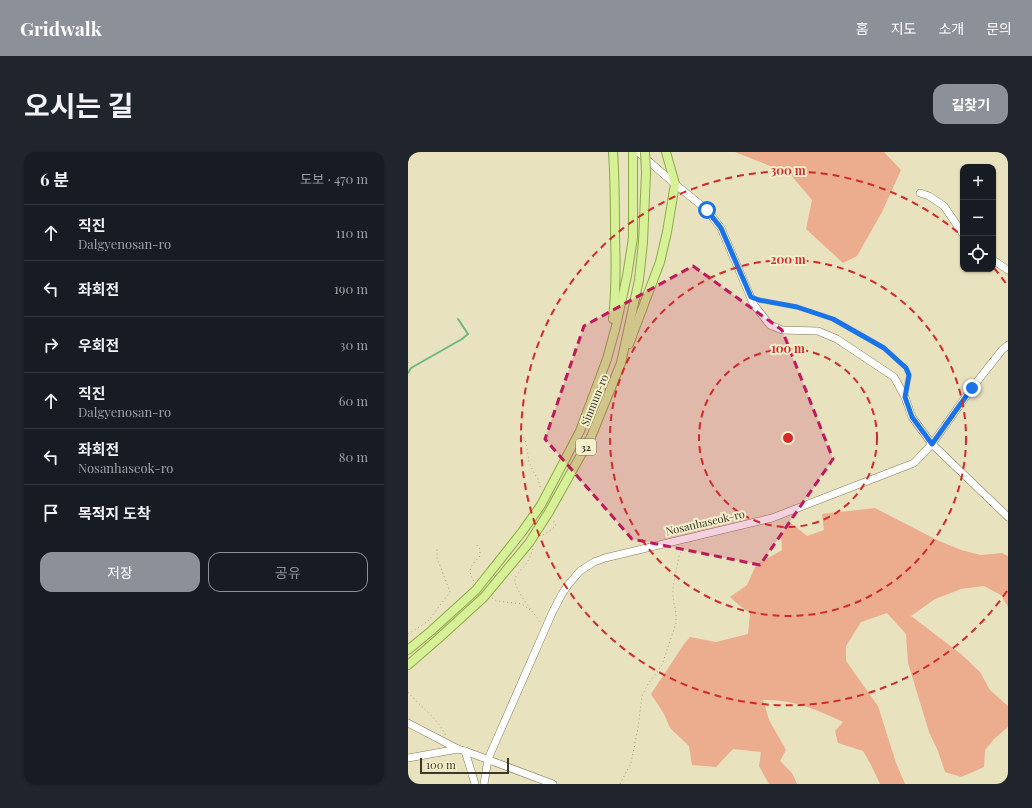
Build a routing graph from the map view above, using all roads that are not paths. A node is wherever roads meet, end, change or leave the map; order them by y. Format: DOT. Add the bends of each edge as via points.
graph roads {
  1 [pos="613,152"];
  2 [pos="633,152"];
  3 [pos="638,152"];
  4 [pos="645,152"];
  5 [pos="666,152"];
  6 [pos="675,184"];
  7 [pos="920,193"];
  8 [pos="960,230"];
  9 [pos="996,262"];
  10 [pos="1008,270"];
  11 [pos="610,345"];
  12 [pos="1008,345"];
  13 [pos="621,363"];
  14 [pos="932,444"];
  15 [pos="1008,517"];
  16 [pos="408,650"];
  17 [pos="408,664"];
  18 [pos="408,723"];
  19 [pos="462,750"];
  20 [pos="408,758"];
  21 [pos="488,759"];
  22 [pos="475,784"];
  23 [pos="484,784"];
  24 [pos="553,784"];
  1 -- 11 [label="main road" via="616,281"];
  2 -- 11 [label="main road, Sinmun-ro / 32" via="633,238 627,276"];
  3 -- 6 [label="street"];
  4 -- 13 [label="main road, Sinmun-ro / 32, bridge" via="643,242 639,280"];
  5 -- 6 [label="main road"];
  6 -- 13 [label="main road" via="660,262"];
  6 -- 14 [label="street" via="707,210 721,228 754,305 770,325 782,330 818,332 837,339 894,377 912,417"];
  7 -- 8 [label="street" via="944,206"];
  9 -- 10 [label="street"];
  11 -- 16 [label="main road, Sinmun-ro / 32" via="580,431 541,505 476,590"];
  12 -- 14 [label="street, Nosanhaseok-ro" via="972,388"];
  13 -- 17 [label="main road, Sinmun-ro / 32" via="591,437 529,543 484,597"];
  14 -- 15 [label="street"];
  14 -- 21 [label="street, Nosanhaseok-ro" via="914,463 772,518 605,558 580,571 568,585 553,611"];
  18 -- 19 [label="street"];
  19 -- 20 [label="street"];
  19 -- 21 [label="street"];
  19 -- 22 [label="street"];
  21 -- 23 [label="street, Nosanhaseok-ro"];
  21 -- 24 [label="street"];
}
